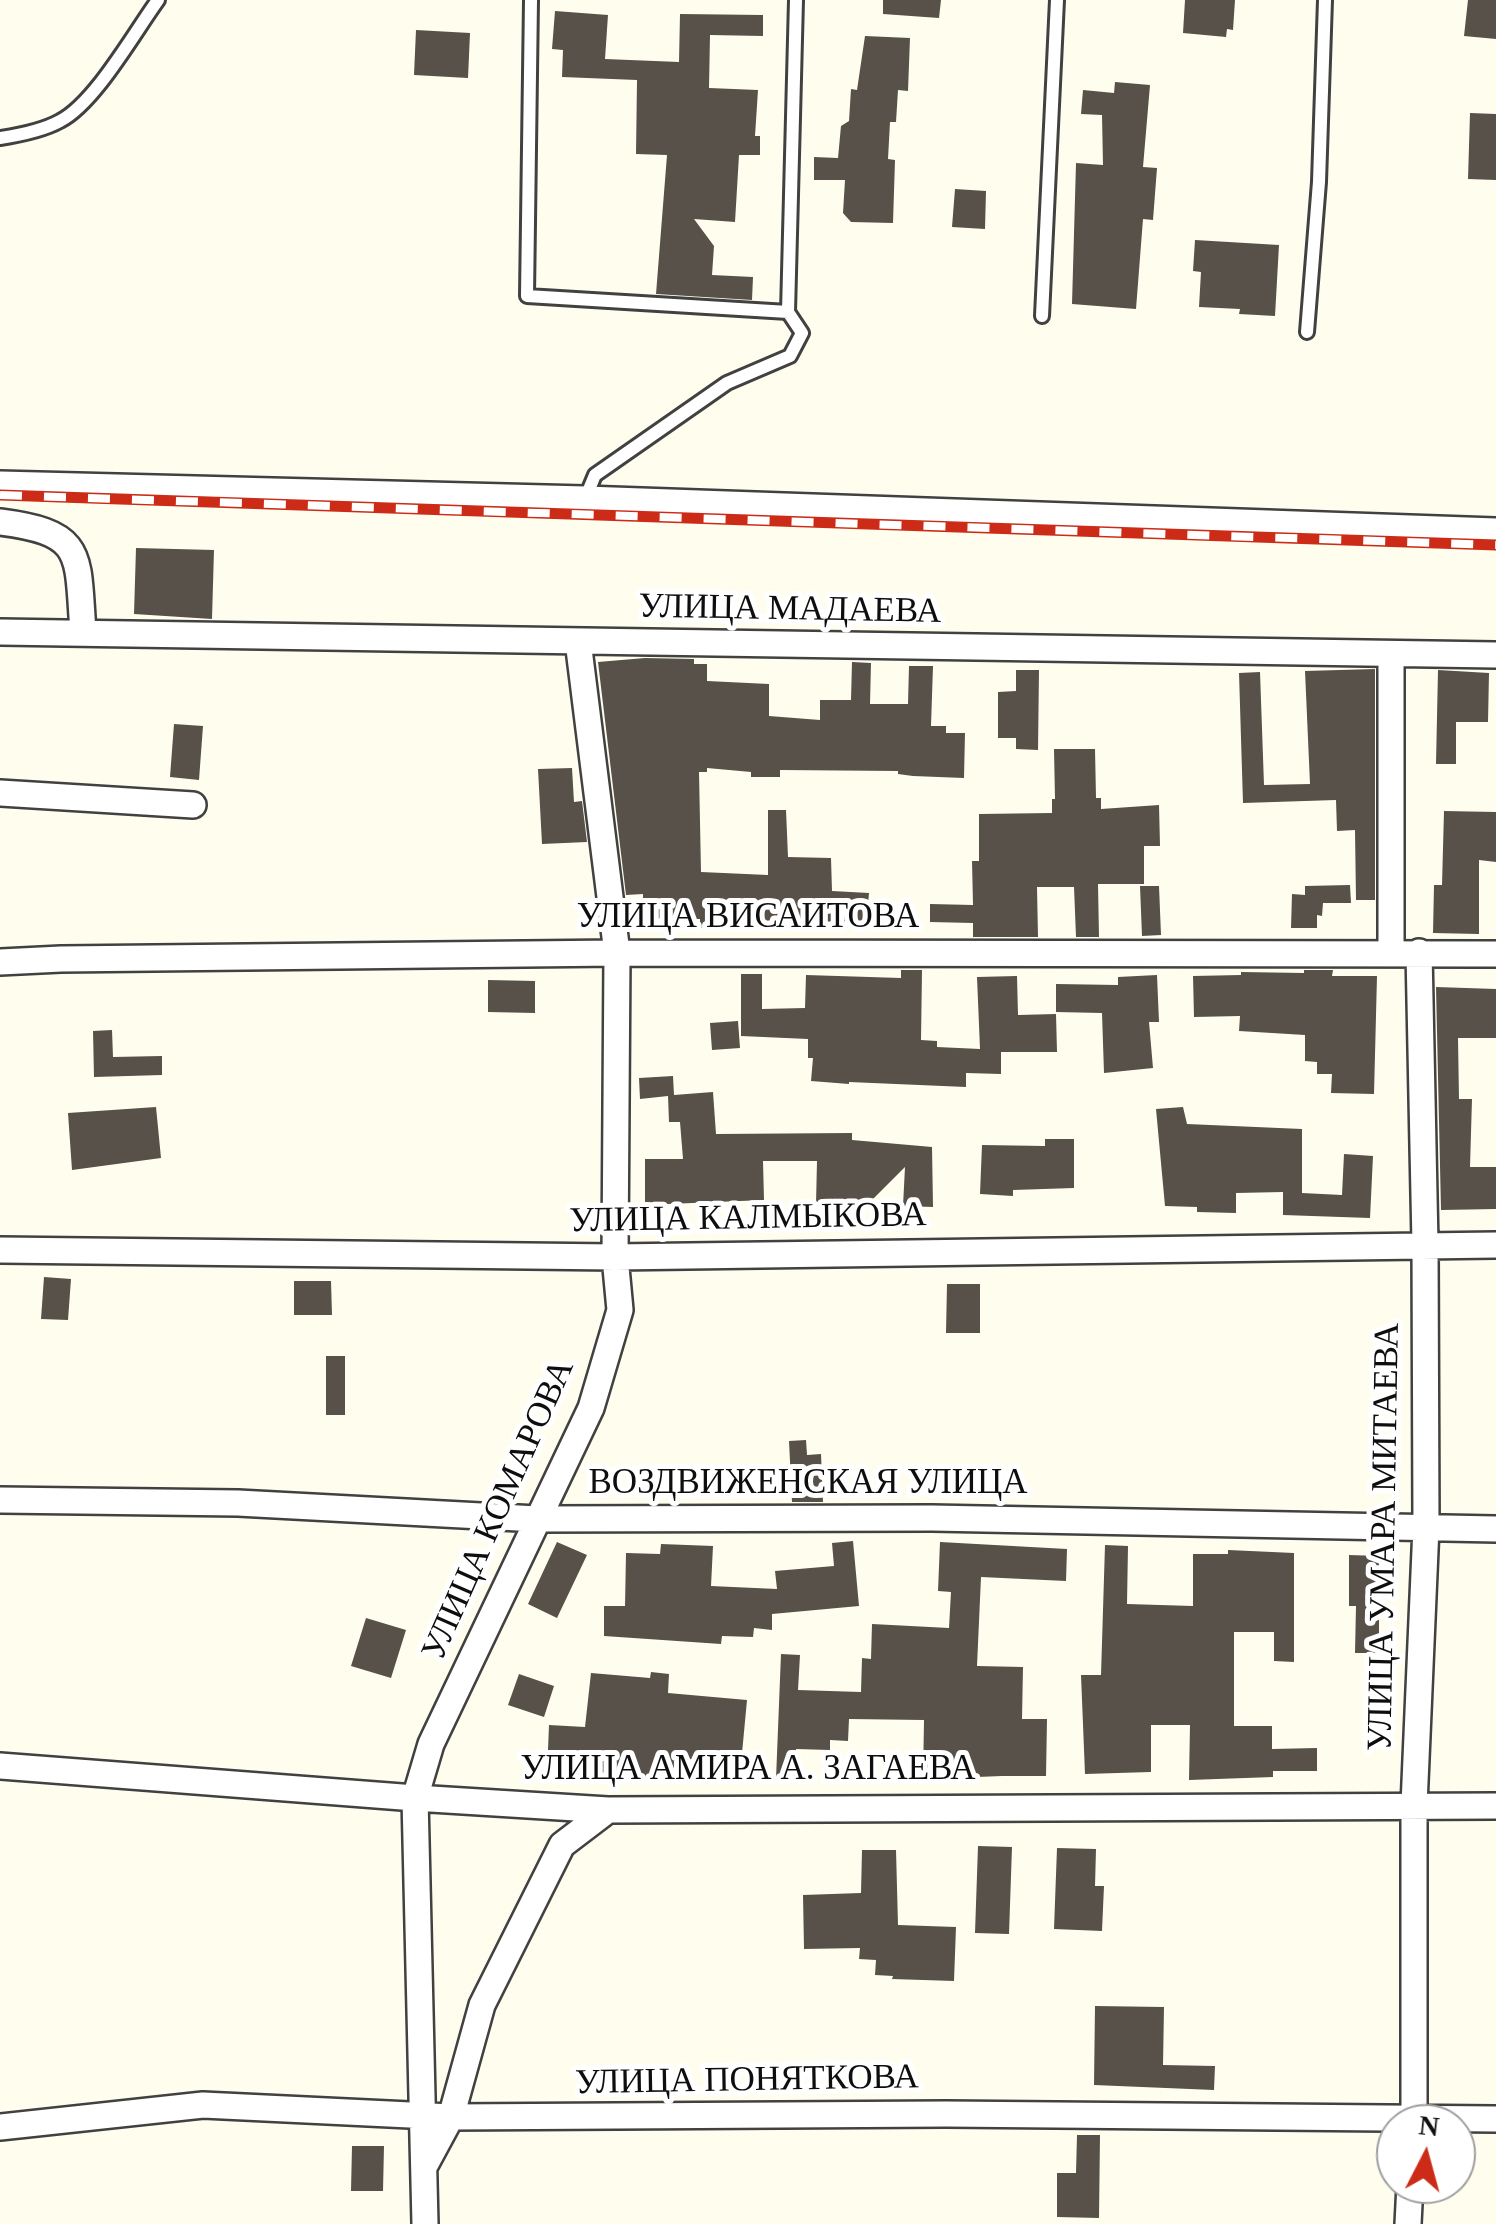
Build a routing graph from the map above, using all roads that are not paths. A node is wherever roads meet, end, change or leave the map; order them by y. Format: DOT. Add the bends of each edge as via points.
graph roads {
  1 [pos="158,0"];
  2 [pos="531,0"];
  3 [pos="796,0"];
  4 [pos="1057,0"];
  5 [pos="1324,0"];
  6 [pos="0,138"];
  7 [pos="788,312"];
  8 [pos="1042,316"];
  9 [pos="1307,332"];
  10 [pos="0,484"];
  11 [pos="585,499"];
  12 [pos="0,522"];
  13 [pos="1496,532"];
  14 [pos="83,631"];
  15 [pos="0,632"];
  16 [pos="578,641"];
  17 [pos="1391,655"];
  18 [pos="1496,655"];
  19 [pos="0,793"];
  20 [pos="192,804"];
  21 [pos="1391,952"];
  22 [pos="1419,952"];
  23 [pos="617,954"];
  24 [pos="1496,954"];
  25 [pos="0,962"];
  26 [pos="1426,1244"];
  27 [pos="1496,1245"];
  28 [pos="0,1250"];
  29 [pos="614,1257"];
  30 [pos="0,1500"];
  31 [pos="536,1519"];
  32 [pos="1426,1528"];
  33 [pos="1496,1529"];
  34 [pos="0,1766"];
  35 [pos="415,1798"];
  36 [pos="1414,1805"];
  37 [pos="1496,1806"];
  38 [pos="608,1810"];
  39 [pos="1414,2104"];
  40 [pos="422,2116"];
  41 [pos="451,2117"];
  42 [pos="1376,2120"];
  43 [pos="0,2127"];
  44 [pos="424,2167"];
  45 [pos="425,2224"];
  1 -- 6 [label="lane" via="96,90 62,120"];
  2 -- 7 [label="lane" via="527,296"];
  3 -- 7 [label="lane"];
  4 -- 8 [label="lane"];
  5 -- 9 [label="lane"];
  7 -- 11 [label="lane" via="802,333 790,356 726,382 595,475"];
  10 -- 11 [label="street"];
  11 -- 13 [label="street"];
  12 -- 14 [label="street" via="39,527 66,542 78,566"];
  14 -- 15 [label="street, УЛИЦА МАДАЕВА"];
  14 -- 16 [label="street, УЛИЦА МАДАЕВА"];
  16 -- 17 [label="street, УЛИЦА МАДАЕВА"];
  16 -- 23 [label="street, УЛИЦА КОМАРОВА"];
  17 -- 18 [label="street, УЛИЦА МАДАЕВА"];
  17 -- 21 [label="street"];
  19 -- 20 [label="street"];
  21 -- 22 [label="street, УЛИЦА ВИСАИТОВА"];
  21 -- 23 [label="street, УЛИЦА ВИСАИТОВА"];
  22 -- 24 [label="street, УЛИЦА ВИСАИТОВА"];
  22 -- 26 [label="street, УЛИЦА УМАРА МИТАЕВА"];
  23 -- 25 [label="street, УЛИЦА ВИСАИТОВА"];
  23 -- 29 [label="street, УЛИЦА КОМАРОВА"];
  26 -- 27 [label="street, УЛИЦА КАЛМЫКОВА"];
  26 -- 29 [label="street, УЛИЦА КАЛМЫКОВА"];
  26 -- 32 [label="street, УЛИЦА УМАРА МИТАЕВА"];
  28 -- 29 [label="street, УЛИЦА КАЛМЫКОВА"];
  29 -- 31 [label="street, УЛИЦА КОМАРОВА" via="620,1310 591,1408"];
  30 -- 31 [label="street, ВОЗДВИЖЕНСКАЯ УЛИЦА" via="238,1502"];
  31 -- 32 [label="street, ВОЗДВИЖЕНСКАЯ УЛИЦА" via="932,1518"];
  31 -- 35 [label="street, УЛИЦА КОМАРОВА" via="431,1744"];
  32 -- 33 [label="street, ВОЗДВИЖЕНСКАЯ УЛИЦА"];
  32 -- 36 [label="street, УЛИЦА УМАРА МИТАЕВА"];
  34 -- 35 [label="street, УЛИЦА АМИРА А. ЗАГАЕВА"];
  35 -- 38 [label="street, УЛИЦА АМИРА А. ЗАГАЕВА"];
  35 -- 40 [label="street, УЛИЦА КОМАРОВА"];
  36 -- 37 [label="street, УЛИЦА АМИРА А. ЗАГАЕВА"];
  36 -- 38 [label="street, УЛИЦА АМИРА А. ЗАГАЕВА"];
  36 -- 39 [label="street, УЛИЦА УМАРА МИТАЕВА"];
  38 -- 41 [label="street" via="562,1845 482,2006"];
  40 -- 41 [label="street, УЛИЦА ПОНЯТКОВА"];
  40 -- 43 [label="street, УЛИЦА ПОНЯТКОВА" via="203,2104"];
  40 -- 44 [label="street, УЛИЦА КОМАРОВА"];
  41 -- 42 [label="street, УЛИЦА ПОНЯТКОВА"];
  41 -- 44 [label="street"];
  44 -- 45 [label="street, УЛИЦА КОМАРОВА"];
}
